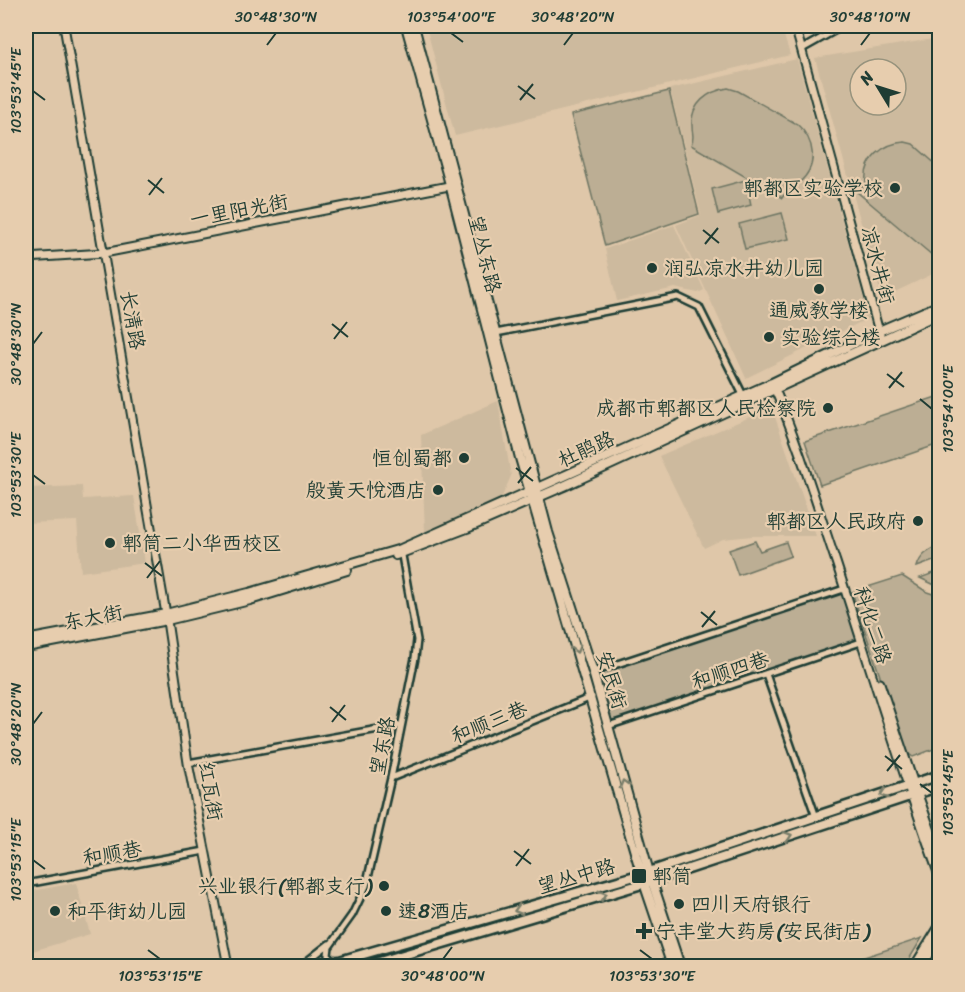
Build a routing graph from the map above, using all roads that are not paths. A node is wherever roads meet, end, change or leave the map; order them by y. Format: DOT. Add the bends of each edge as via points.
graph roads {
  1 [pos="64,26"];
  2 [pos="406,26"];
  3 [pos="414,26"];
  4 [pos="795,26"];
  5 [pos="843,26"];
  6 [pos="802,49"];
  7 [pos="454,185"];
  8 [pos="104,253"];
  9 [pos="26,258"];
  10 [pos="939,305"];
  11 [pos="939,313"];
  12 [pos="496,333"];
  13 [pos="880,335"];
  14 [pos="775,386"];
  15 [pos="743,395"];
  16 [pos="534,494"];
  17 [pos="402,551"];
  18 [pos="844,589"];
  19 [pos="167,617"];
  20 [pos="26,640"];
  21 [pos="861,642"];
  22 [pos="26,647"];
  23 [pos="593,672"];
  24 [pos="766,674"];
  25 [pos="599,695"];
  26 [pos="590,698"];
  27 [pos="400,725"];
  28 [pos="608,726"];
  29 [pos="189,763"];
  30 [pos="939,775"];
  31 [pos="391,778"];
  32 [pos="911,785"];
  33 [pos="939,786"];
  34 [pos="914,795"];
  35 [pos="816,817"];
  36 [pos="205,851"];
  37 [pos="939,858"];
  38 [pos="647,878"];
  39 [pos="939,878"];
  40 [pos="26,885"];
  41 [pos="939,926"];
  42 [pos="939,936"];
  43 [pos="335,940"];
  44 [pos="341,960"];
  45 [pos="228,966"];
  46 [pos="300,966"];
  47 [pos="322,966"];
  48 [pos="366,966"];
  49 [pos="672,966"];
  50 [pos="680,966"];
  51 [pos="915,966"];
  52 [pos="922,966"];
  1 -- 8 [label="street, 长清路"];
  2 -- 7 [label="main road, 望丛东路"];
  3 -- 7 [label="main road, 望丛东路"];
  4 -- 6 [label="street, 凉水井街"];
  5 -- 6 [label="street"];
  6 -- 13 [label="street, 凉水井街"];
  7 -- 8 [label="street, 一里阳光街"];
  7 -- 12 [label="main road, 望丛东路"];
  7 -- 16 [label="main road, 望丛东路"];
  8 -- 9 [label="street, 一里阳光街"];
  8 -- 19 [label="street, 长清路"];
  10 -- 13 [label="main road, 杜鹃路"];
  11 -- 13 [label="main road, 杜鹃路"];
  12 -- 15 [label="street" via="678,297 699,307"];
  12 -- 16 [label="main road, 望丛东路"];
  13 -- 14 [label="main road, 杜鹃路"];
  14 -- 15 [label="main road, 杜鹃路"];
  14 -- 16 [label="main road, 杜鹃路"];
  14 -- 18 [label="street, 科化二路"];
  14 -- 32 [label="street" via="816,492"];
  15 -- 16 [label="main road, 杜鹃路"];
  16 -- 17 [label="main road, 杜鹃路"];
  16 -- 23 [label="main road, 安民街"];
  16 -- 26 [label="main road, 安民街, one-way"];
  17 -- 19 [label="main road, 杜鹃路"];
  17 -- 27 [label="street, 望东路" via="417,640"];
  18 -- 21 [label="street, 科化二路"];
  18 -- 23 [label="street"];
  19 -- 20 [label="main road, 东大街"];
  19 -- 22 [label="main road, 东大街"];
  19 -- 29 [label="street, 红瓦街"];
  21 -- 24 [label="street, 和顺四巷"];
  21 -- 32 [label="street, 科化二路"];
  23 -- 25 [label="main road, 安民街"];
  24 -- 28 [label="street, 和顺四巷"];
  24 -- 35 [label="street"];
  25 -- 26 [label="street, 和顺三巷"];
  25 -- 28 [label="main road, 安民街"];
  26 -- 31 [label="street, 和顺三巷"];
  26 -- 38 [label="main road, 安民街"];
  27 -- 29 [label="street"];
  27 -- 31 [label="street, 望东路"];
  38 -- 28 [label="main road, 安民街, one-way"];
  29 -- 36 [label="street, 红瓦街"];
  30 -- 32 [label="main road, 望丛中路"];
  31 -- 43 [label="street, 望东路" via="366,886"];
  32 -- 34 [label="street, 科化二路"];
  32 -- 35 [label="main road, 望丛中路, one-way"];
  33 -- 34 [label="main road, 望丛中路"];
  34 -- 37 [label="main road"];
  38 -- 34 [label="main road, 望丛中路, one-way"];
  34 -- 39 [label="street, 科化二路"];
  35 -- 38 [label="main road, 望丛中路"];
  36 -- 40 [label="street, 和顺巷"];
  36 -- 45 [label="street, 红瓦街"];
  38 -- 44 [label="main road, 望丛中路, one-way"];
  48 -- 38 [label="main road, 望丛中路, one-way"];
  38 -- 49 [label="main road"];
  38 -- 50 [label="main road"];
  41 -- 51 [label="main road"];
  42 -- 52 [label="main road"];
  43 -- 44 [label="street" via="328,955 330,959"];
  43 -- 46 [label="street, 望东路"];
  44 -- 47 [label="main road, 望丛中路"];
}
